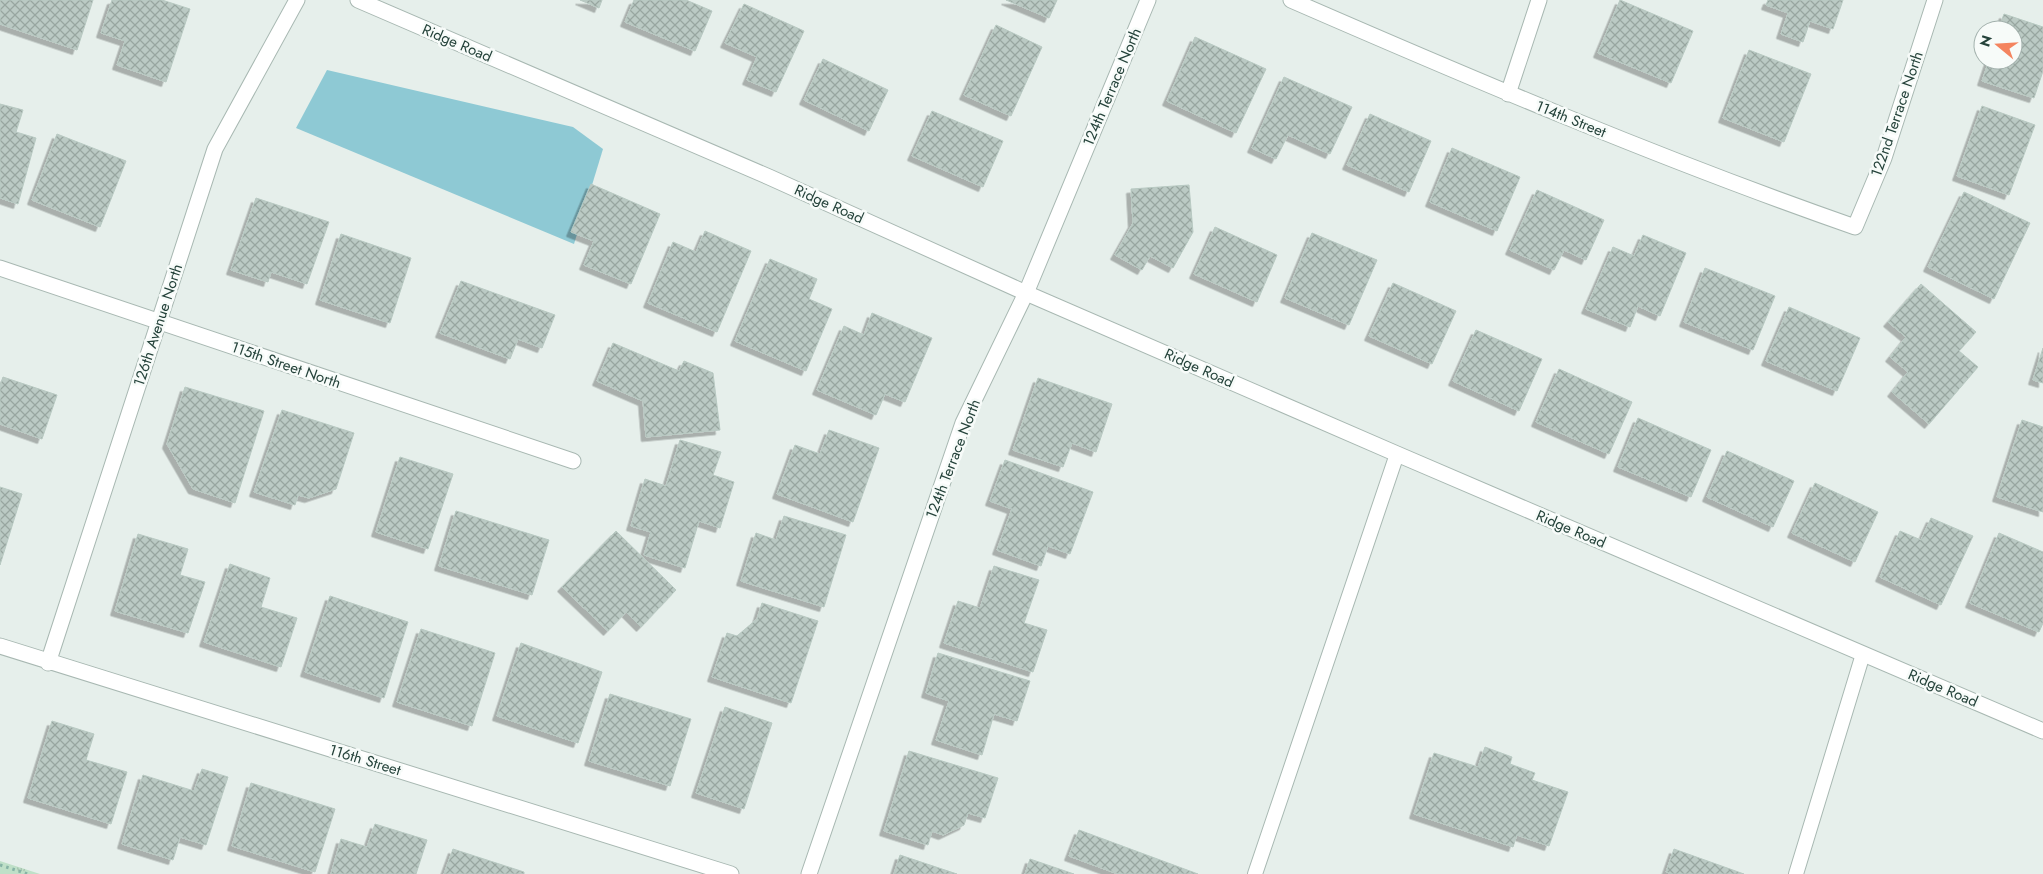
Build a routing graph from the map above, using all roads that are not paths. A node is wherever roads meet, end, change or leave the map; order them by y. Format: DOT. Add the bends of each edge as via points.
graph roads {
  1 [pos="297,0"];
  2 [pos="358,0"];
  3 [pos="1148,0"];
  4 [pos="1290,0"];
  5 [pos="1539,0"];
  6 [pos="1935,0"];
  7 [pos="1508,94"];
  8 [pos="1855,228"];
  9 [pos="0,268"];
  10 [pos="1026,293"];
  11 [pos="160,322"];
  12 [pos="1396,454"];
  13 [pos="573,461"];
  14 [pos="0,646"];
  15 [pos="1863,654"];
  16 [pos="48,663"];
  17 [pos="2043,731"];
  18 [pos="731,874"];
  19 [pos="810,874"];
  20 [pos="1255,874"];
  21 [pos="1796,874"];
  1 -- 11 [label="street, 126th Avenue North" via="215,149"];
  2 -- 10 [label="street, Ridge Road" via="769,177"];
  3 -- 10 [label="street, 124th Terrace North"];
  4 -- 7 [label="street, 114th Street"];
  5 -- 7 [label="street"];
  6 -- 8 [label="street, 122nd Terrace North" via="1884,158"];
  7 -- 8 [label="street, 114th Street" via="1746,189"];
  9 -- 11 [label="street, 115th Street North"];
  10 -- 12 [label="street, Ridge Road"];
  10 -- 19 [label="street, 124th Terrace North" via="963,423"];
  11 -- 13 [label="street, 115th Street North"];
  11 -- 16 [label="street, 126th Avenue North"];
  12 -- 15 [label="street, Ridge Road"];
  12 -- 20 [label="lane"];
  14 -- 16 [label="street, 116th Street"];
  15 -- 17 [label="street, Ridge Road"];
  15 -- 21 [label="lane"];
  16 -- 18 [label="street, 116th Street"];
}
